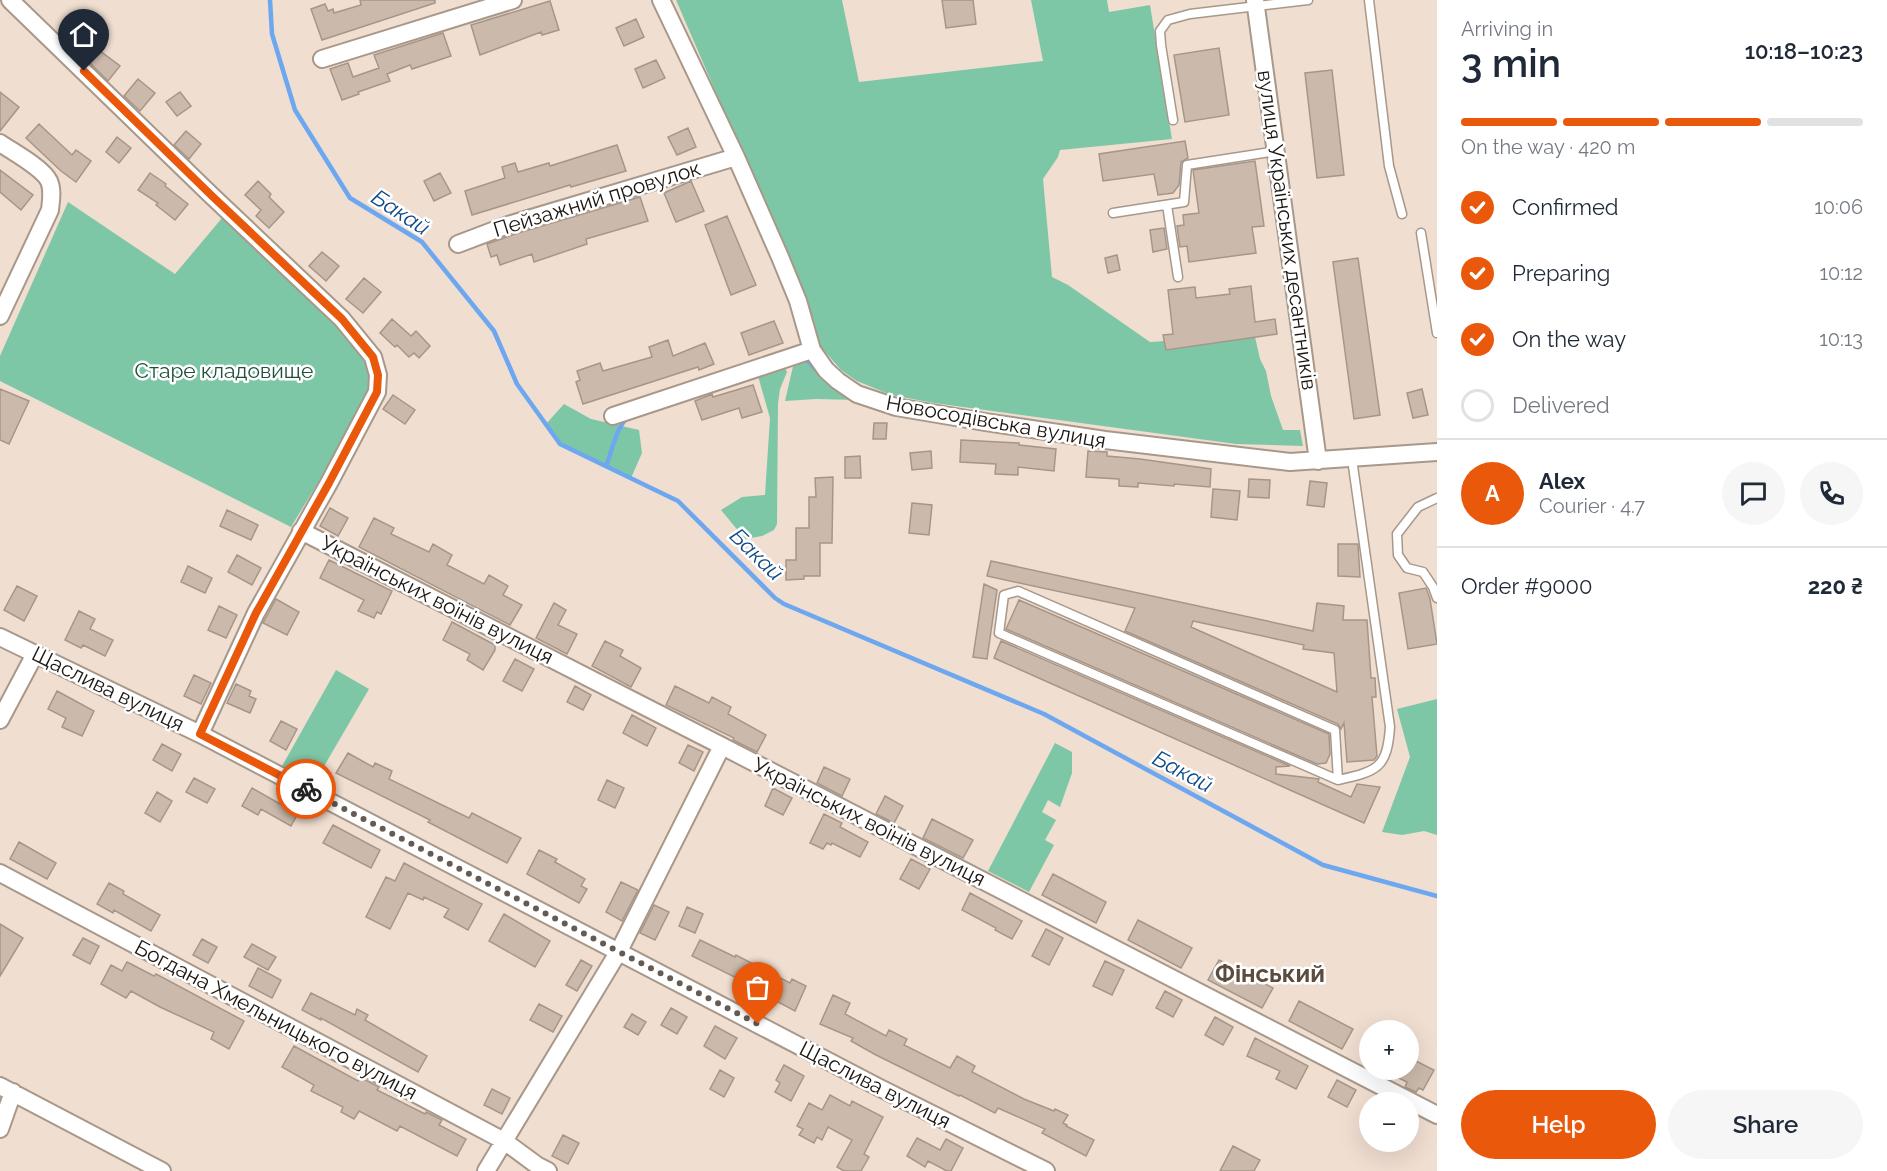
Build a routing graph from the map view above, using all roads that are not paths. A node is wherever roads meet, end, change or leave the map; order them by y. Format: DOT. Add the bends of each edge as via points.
graph roads {
  1 [pos="10,0"];
  2 [pos="513,0"];
  3 [pos="661,0"];
  4 [pos="1308,0"];
  5 [pos="1369,0"];
  6 [pos="1255,3"];
  7 [pos="322,59"];
  8 [pos="1173,120"];
  9 [pos="0,142"];
  10 [pos="1277,151"];
  11 [pos="736,157"];
  12 [pos="1167,205"];
  13 [pos="1113,213"];
  14 [pos="1402,214"];
  15 [pos="1421,233"];
  16 [pos="458,244"];
  17 [pos="1178,278"];
  18 [pos="0,316"];
  19 [pos="1437,333"];
  20 [pos="812,350"];
  21 [pos="613,416"];
  22 [pos="1437,452"];
  23 [pos="1352,459"];
  24 [pos="1318,461"];
  25 [pos="1437,498"];
  26 [pos="301,531"];
  27 [pos="1437,598"];
  28 [pos="0,637"];
  29 [pos="35,654"];
  30 [pos="0,720"];
  31 [pos="200,734"];
  32 [pos="722,746"];
  33 [pos="1338,780"];
  34 [pos="0,873"];
  35 [pos="619,951"];
  36 [pos="6,1089"];
  37 [pos="1437,1115"];
  38 [pos="0,1129"];
  39 [pos="504,1141"];
  40 [pos="162,1171"];
  41 [pos="486,1171"];
  42 [pos="548,1171"];
  43 [pos="1046,1171"];
  1 -- 26 [label="street" via="342,319 373,357 377,392"];
  2 -- 7 [label="street"];
  3 -- 11 [label="street, Новосодівська вулиця"];
  4 -- 6 [label="lane"];
  5 -- 14 [label="lane" via="1389,166"];
  6 -- 8 [label="lane" via="1176,16 1162,26 1161,45"];
  6 -- 10 [label="street, вулиця Українських десантників"];
  9 -- 18 [label="street" via="45,174 52,195 50,210"];
  10 -- 12 [label="lane" via="1187,165 1184,202"];
  10 -- 24 [label="street, вулиця Українських десантників"];
  11 -- 16 [label="street, Пейзажний провулок" via="508,225"];
  11 -- 20 [label="street, Новосодівська вулиця" via="798,301"];
  12 -- 13 [label="lane"];
  12 -- 17 [label="lane"];
  15 -- 19 [label="lane"];
  20 -- 21 [label="street"];
  20 -- 24 [label="street, Новосодівська вулиця" via="838,381 874,401 896,407 1105,441 1290,462"];
  22 -- 23 [label="street, Новосодівська вулиця"];
  23 -- 24 [label="street, Новосодівська вулиця"];
  23 -- 33 [label="lane" via="1390,727 1388,749 1378,766"];
  25 -- 27 [label="lane" via="1418,507 1396,534 1398,555 1407,568 1423,572"];
  26 -- 31 [label="street" via="256,613"];
  26 -- 32 [label="street, Українських воїнів вулиця"];
  28 -- 29 [label="street, Щаслива вулиця"];
  29 -- 30 [label="street"];
  29 -- 31 [label="street, Щаслива вулиця"];
  31 -- 35 [label="street, Щаслива вулиця"];
  32 -- 35 [label="street"];
  32 -- 37 [label="street, Українських воїнів вулиця"];
  33 -- 33 [label="lane" via="999,633 1004,595 1018,591 1335,730"];
  34 -- 39 [label="street, Богдана Хмельницького вулиця"];
  35 -- 39 [label="street"];
  35 -- 43 [label="street, Щаслива вулиця"];
  36 -- 38 [label="street"];
  36 -- 40 [label="street"];
  39 -- 41 [label="street"];
  39 -- 42 [label="street, Богдана Хмельницького вулиця"];
}
